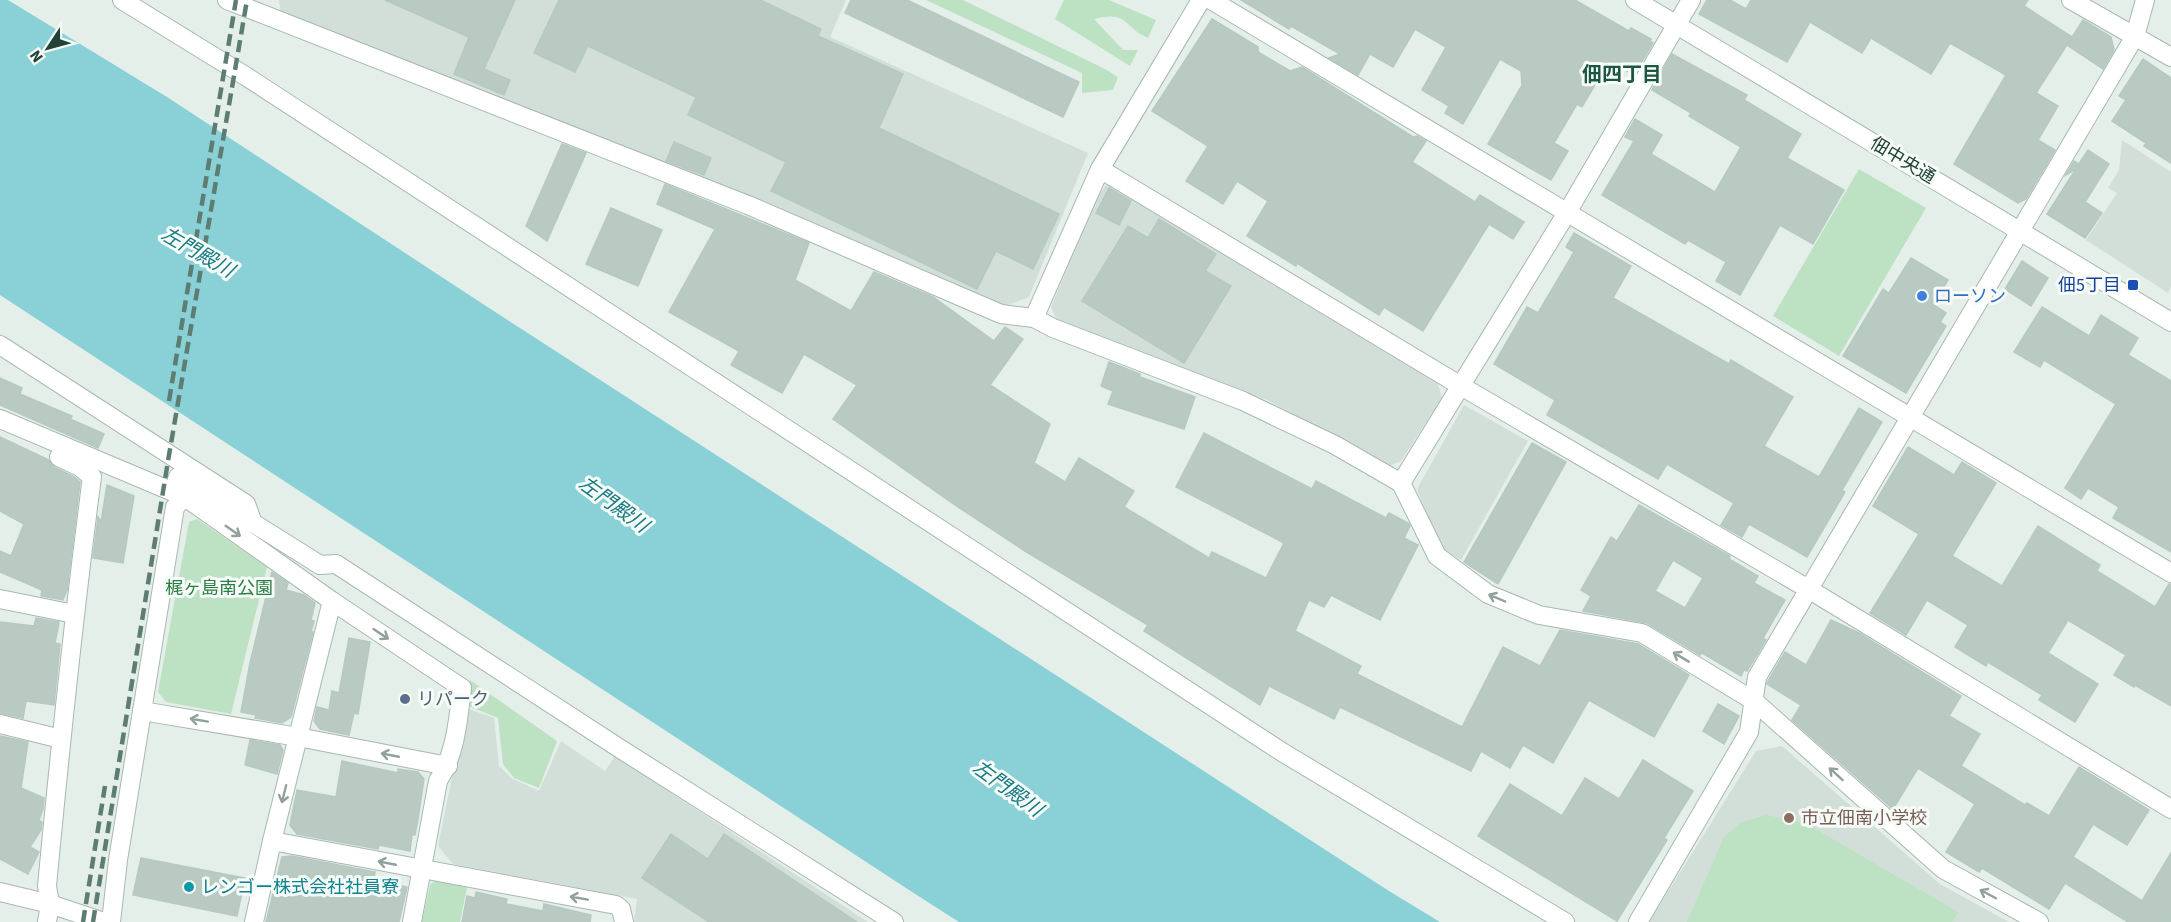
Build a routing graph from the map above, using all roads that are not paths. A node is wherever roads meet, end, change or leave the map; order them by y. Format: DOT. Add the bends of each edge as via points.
graph roads {
  1 [pos="122,0"];
  2 [pos="227,0"];
  3 [pos="1201,0"];
  4 [pos="1211,0"];
  5 [pos="1635,0"];
  6 [pos="1691,0"];
  7 [pos="2071,0"];
  8 [pos="2145,0"];
  9 [pos="258,6"];
  10 [pos="1676,25"];
  11 [pos="2135,36"];
  12 [pos="2171,57"];
  13 [pos="1100,169"];
  14 [pos="1568,211"];
  15 [pos="2022,231"];
  16 [pos="1034,318"];
  17 [pos="2171,322"];
  18 [pos="0,345"];
  19 [pos="1461,386"];
  20 [pos="1910,418"];
  21 [pos="0,419"];
  22 [pos="0,430"];
  23 [pos="1401,483"];
  24 [pos="179,494"];
  25 [pos="253,523"];
  26 [pos="2171,573"];
  27 [pos="1810,590"];
  28 [pos="0,599"];
  29 [pos="332,601"];
  30 [pos="74,614"];
  31 [pos="1754,702"];
  32 [pos="142,711"];
  33 [pos="0,724"];
  34 [pos="298,737"];
  35 [pos="61,739"];
  36 [pos="448,766"];
  37 [pos="2171,809"];
  38 [pos="272,841"];
  39 [pos="422,869"];
  40 [pos="0,892"];
  41 [pos="50,904"];
  42 [pos="47,922"];
  43 [pos="104,922"];
  44 [pos="111,922"];
  45 [pos="254,922"];
  46 [pos="412,922"];
  47 [pos="624,922"];
  48 [pos="894,922"];
  49 [pos="1565,922"];
  50 [pos="1638,922"];
  51 [pos="2039,922"];
  1 -- 49 [label="street" via="247,77 1282,752"];
  2 -- 9 [label="street"];
  3 -- 13 [label="street"];
  4 -- 14 [label="street"];
  5 -- 10 [label="street, 佃中央通"];
  6 -- 10 [label="street"];
  7 -- 11 [label="street"];
  8 -- 11 [label="street"];
  9 -- 16 [label="street" via="748,205 1001,314"];
  10 -- 14 [label="street"];
  10 -- 15 [label="street, 佃中央通"];
  11 -- 12 [label="street"];
  11 -- 15 [label="street"];
  13 -- 16 [label="street"];
  13 -- 19 [label="street"];
  14 -- 19 [label="street"];
  14 -- 20 [label="street"];
  15 -- 17 [label="street, 佃中央通"];
  15 -- 20 [label="street"];
  16 -- 23 [label="street" via="1243,401 1335,445"];
  18 -- 25 [label="street" via="246,504"];
  19 -- 23 [label="street"];
  19 -- 27 [label="street"];
  20 -- 26 [label="street"];
  20 -- 27 [label="street"];
  21 -- 24 [label="street"];
  22 -- 30 [label="street" via="80,467 92,477"];
  31 -- 23 [label="street, one-way" via="1642,633 1539,615 1488,594 1437,556"];
  24 -- 25 [label="street" via="178,477"];
  24 -- 29 [label="street, one-way"];
  24 -- 32 [label="street"];
  25 -- 48 [label="street" via="320,566 336,564"];
  27 -- 31 [label="street" via="1757,677"];
  27 -- 37 [label="street"];
  28 -- 30 [label="street"];
  29 -- 34 [label="street"];
  29 -- 36 [label="street, one-way" via="462,688"];
  30 -- 35 [label="street"];
  31 -- 50 [label="street" via="1749,732"];
  51 -- 31 [label="street, one-way" via="1943,869"];
  34 -- 32 [label="street, one-way"];
  32 -- 44 [label="street"];
  33 -- 35 [label="street"];
  36 -- 34 [label="street, one-way"];
  34 -- 38 [label="street, one-way"];
  35 -- 41 [label="street" via="48,886"];
  36 -- 39 [label="street" via="438,781"];
  39 -- 38 [label="street, one-way"];
  38 -- 45 [label="street"];
  39 -- 46 [label="street"];
  47 -- 39 [label="street, one-way" via="616,905"];
  40 -- 41 [label="street"];
  41 -- 42 [label="street"];
  41 -- 43 [label="street"];
}
